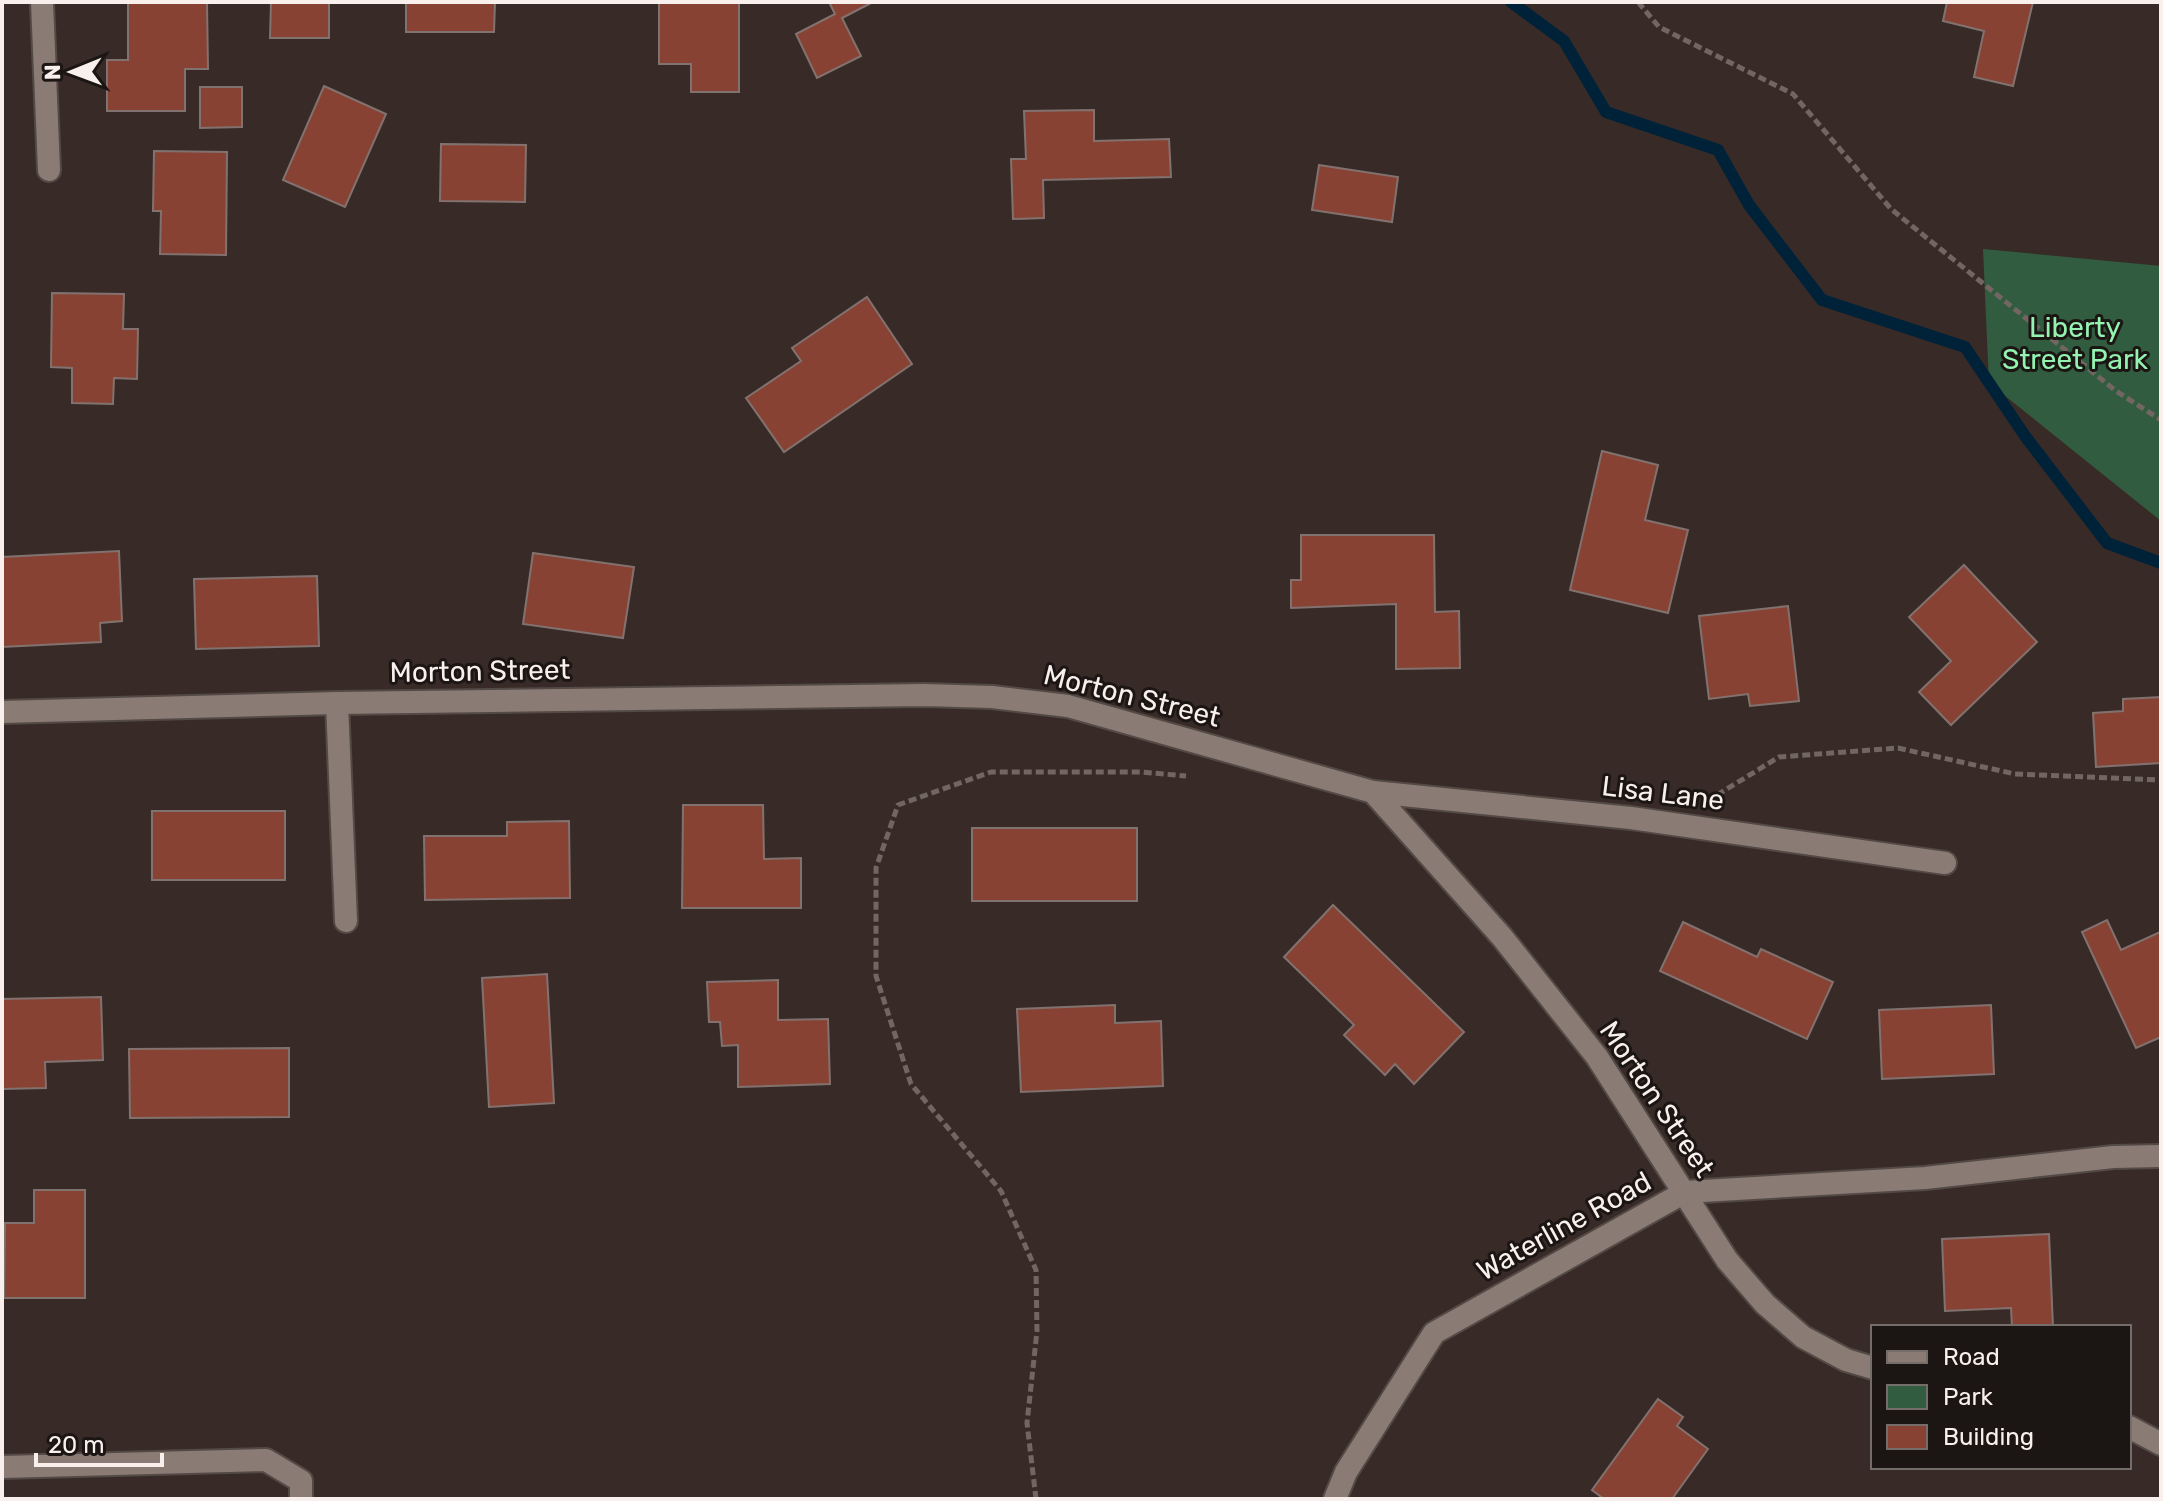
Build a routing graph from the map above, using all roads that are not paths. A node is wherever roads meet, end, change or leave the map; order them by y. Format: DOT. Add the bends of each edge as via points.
graph roads {
  1 [pos="42,2"];
  2 [pos="49,170"];
  3 [pos="337,703"];
  4 [pos="2,712"];
  5 [pos="1373,792"];
  6 [pos="1945,863"];
  7 [pos="346,921"];
  8 [pos="2161,1156"];
  9 [pos="1685,1192"];
  10 [pos="1871,1367"];
  11 [pos="2131,1428"];
  12 [pos="2161,1444"];
  13 [pos="2,1467"];
  14 [pos="301,1499"];
  15 [pos="1335,1499"];
  1 -- 2 [label="street"];
  3 -- 4 [label="street, Morton Street"];
  3 -- 5 [label="street, Morton Street" via="992,697 1068,706"];
  3 -- 7 [label="street"];
  5 -- 6 [label="street, Lisa Lane" via="1631,818"];
  5 -- 9 [label="street, Morton Street" via="1502,937 1597,1057"];
  8 -- 9 [label="street, Waterline Road" via="1925,1178"];
  9 -- 10 [label="street, Morton Street" via="1704,1228 1765,1304 1803,1337"];
  9 -- 15 [label="street, Waterline Road" via="1434,1333 1346,1472"];
  11 -- 12 [label="street"];
  13 -- 14 [label="street" via="266,1460 301,1481"];
}
